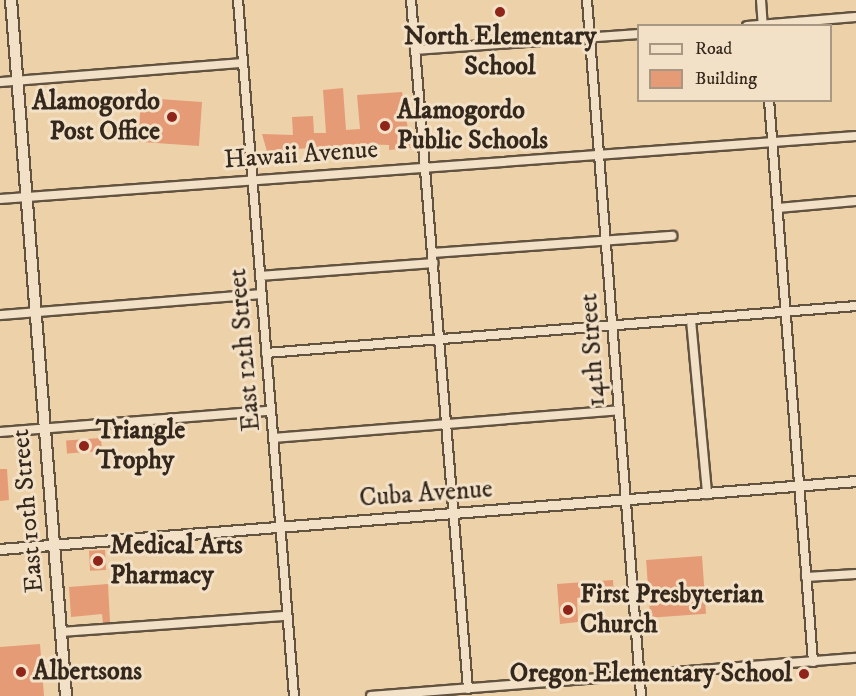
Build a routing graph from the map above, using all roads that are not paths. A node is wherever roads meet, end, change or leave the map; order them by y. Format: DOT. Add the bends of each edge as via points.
graph roads {
  1 [pos="11,0"];
  2 [pos="238,0"];
  3 [pos="411,0"];
  4 [pos="587,0"];
  5 [pos="761,0"];
  6 [pos="856,17"];
  7 [pos="763,24"];
  8 [pos="775,24"];
  9 [pos="637,34"];
  10 [pos="590,38"];
  11 [pos="416,50"];
  12 [pos="242,63"];
  13 [pos="17,81"];
  14 [pos="0,82"];
  15 [pos="769,102"];
  16 [pos="856,136"];
  17 [pos="772,142"];
  18 [pos="599,155"];
  19 [pos="426,168"];
  20 [pos="252,179"];
  21 [pos="26,196"];
  22 [pos="0,199"];
  23 [pos="856,201"];
  24 [pos="778,208"];
  25 [pos="672,236"];
  26 [pos="605,239"];
  27 [pos="433,253"];
  28 [pos="434,263"];
  29 [pos="260,276"];
  30 [pos="261,294"];
  31 [pos="856,306"];
  32 [pos="35,312"];
  33 [pos="785,312"];
  34 [pos="0,315"];
  35 [pos="691,320"];
  36 [pos="612,326"];
  37 [pos="438,340"];
  38 [pos="266,353"];
  39 [pos="619,410"];
  40 [pos="269,411"];
  41 [pos="446,424"];
  42 [pos="45,428"];
  43 [pos="0,432"];
  44 [pos="273,438"];
  45 [pos="856,481"];
  46 [pos="799,486"];
  47 [pos="707,494"];
  48 [pos="625,500"];
  49 [pos="453,514"];
  50 [pos="279,526"];
  51 [pos="54,546"];
  52 [pos="0,549"];
  53 [pos="856,574"];
  54 [pos="806,577"];
  55 [pos="286,616"];
  56 [pos="61,632"];
  57 [pos="856,658"];
  58 [pos="813,662"];
  59 [pos="639,675"];
  60 [pos="468,689"];
  61 [pos="66,696"];
  62 [pos="294,696"];
  63 [pos="371,696"];
  64 [pos="641,696"];
  1 -- 13 [label="main road, East 10th Street"];
  2 -- 12 [label="street, East 12th Street"];
  3 -- 11 [label="street"];
  4 -- 10 [label="street, 14th Street"];
  5 -- 7 [label="street"];
  6 -- 8 [label="street"];
  9 -- 10 [label="street"];
  10 -- 11 [label="street"];
  10 -- 18 [label="street, 14th Street"];
  11 -- 19 [label="street"];
  12 -- 13 [label="street"];
  12 -- 20 [label="street, East 12th Street"];
  13 -- 14 [label="street"];
  13 -- 21 [label="main road, East 10th Street"];
  15 -- 17 [label="street"];
  16 -- 17 [label="street, Hawaii Avenue"];
  17 -- 18 [label="street, Hawaii Avenue"];
  17 -- 24 [label="street"];
  18 -- 19 [label="street, Hawaii Avenue"];
  18 -- 26 [label="street, 14th Street"];
  19 -- 20 [label="street, Hawaii Avenue"];
  19 -- 27 [label="street"];
  20 -- 21 [label="street, Hawaii Avenue"];
  20 -- 29 [label="street, East 12th Street"];
  21 -- 22 [label="street, Hawaii Avenue"];
  21 -- 32 [label="main road, East 10th Street"];
  23 -- 24 [label="street"];
  24 -- 33 [label="street"];
  25 -- 26 [label="street"];
  26 -- 27 [label="street"];
  26 -- 36 [label="street, 14th Street"];
  27 -- 28 [label="street"];
  28 -- 29 [label="street"];
  28 -- 37 [label="street"];
  29 -- 30 [label="street, East 12th Street"];
  30 -- 32 [label="street"];
  30 -- 38 [label="street, East 12th Street"];
  31 -- 33 [label="street"];
  32 -- 34 [label="street"];
  32 -- 42 [label="main road, East 10th Street"];
  33 -- 35 [label="street"];
  33 -- 46 [label="street"];
  35 -- 36 [label="street"];
  35 -- 47 [label="street"];
  36 -- 37 [label="street"];
  36 -- 39 [label="street, 14th Street"];
  37 -- 38 [label="street"];
  37 -- 41 [label="street"];
  38 -- 40 [label="street, East 12th Street"];
  39 -- 41 [label="street"];
  39 -- 48 [label="street, 14th Street"];
  40 -- 42 [label="street"];
  40 -- 44 [label="street, East 12th Street"];
  41 -- 44 [label="street"];
  41 -- 49 [label="street"];
  42 -- 43 [label="street"];
  42 -- 51 [label="main road, East 10th Street"];
  44 -- 50 [label="street, East 12th Street"];
  45 -- 46 [label="street, Cuba Avenue"];
  46 -- 47 [label="street, Cuba Avenue"];
  46 -- 54 [label="street"];
  47 -- 48 [label="street, Cuba Avenue"];
  48 -- 49 [label="street, Cuba Avenue"];
  48 -- 59 [label="street, 14th Street"];
  49 -- 50 [label="street, Cuba Avenue"];
  49 -- 60 [label="street"];
  50 -- 51 [label="street, Cuba Avenue"];
  50 -- 55 [label="street, East 12th Street"];
  51 -- 52 [label="street, Cuba Avenue"];
  51 -- 56 [label="main road, East 10th Street"];
  53 -- 54 [label="street"];
  54 -- 58 [label="street"];
  55 -- 56 [label="street"];
  55 -- 62 [label="street, East 12th Street"];
  56 -- 61 [label="main road, East 10th Street"];
  57 -- 58 [label="street"];
  58 -- 59 [label="street"];
  59 -- 60 [label="street"];
  59 -- 64 [label="street, 14th Street"];
  60 -- 63 [label="street"];
}
